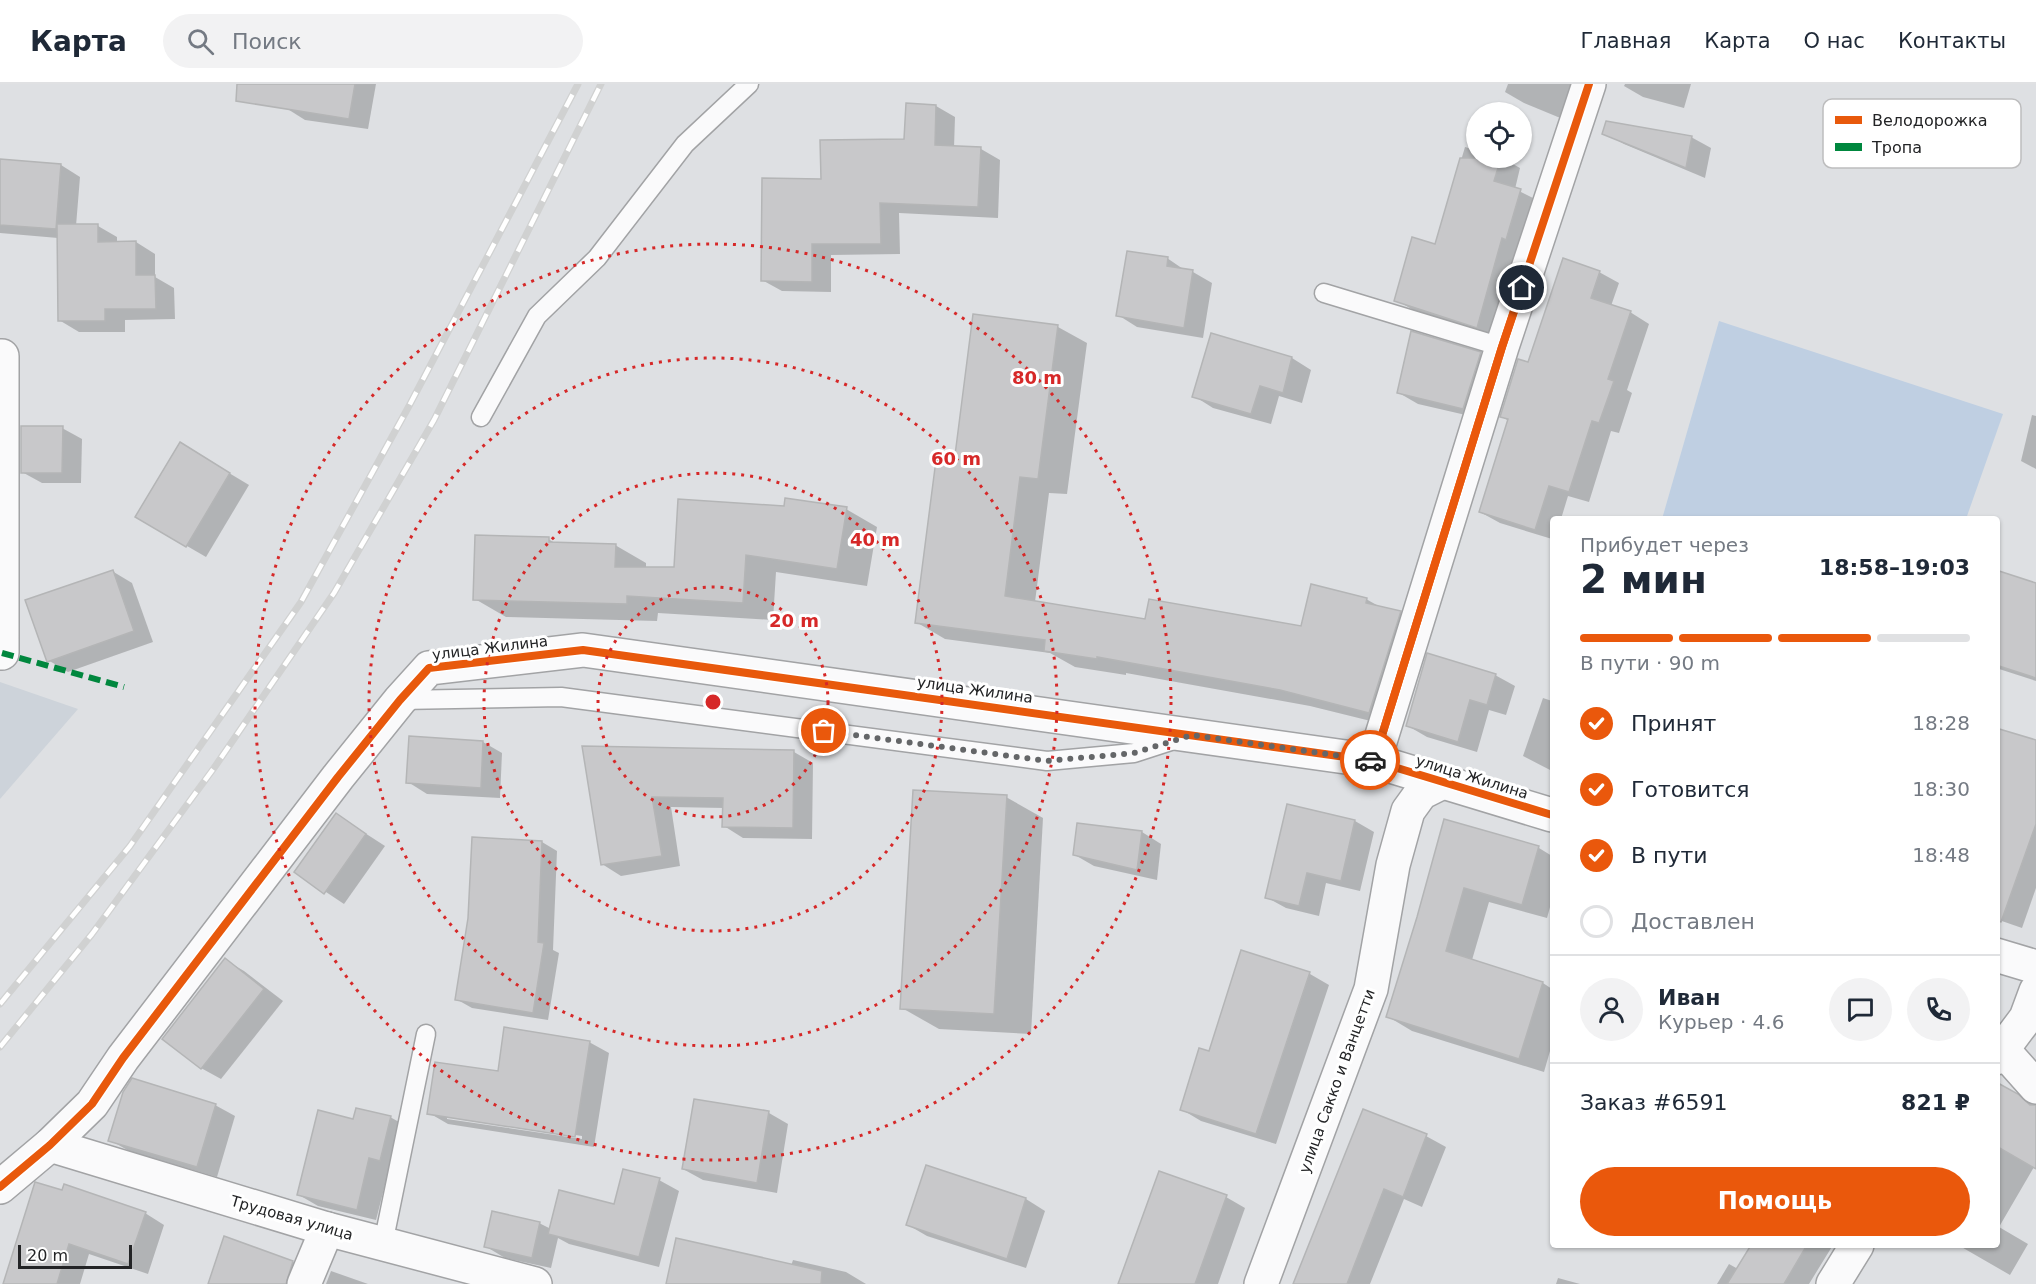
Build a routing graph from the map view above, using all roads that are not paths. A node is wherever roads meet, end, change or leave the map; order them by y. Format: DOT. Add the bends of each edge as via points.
graph roads {
  1 [pos="749,84"];
  2 [pos="1589,84"];
  3 [pos="1324,293"];
  4 [pos="1502,347"];
  5 [pos="2,356"];
  6 [pos="481,417"];
  7 [pos="0,652"];
  8 [pos="400,700"];
  9 [pos="1192,735"];
  10 [pos="1374,761"];
  11 [pos="1441,783"];
  12 [pos="1550,815"];
  13 [pos="2000,956"];
  14 [pos="2036,967"];
  15 [pos="2036,991"];
  16 [pos="426,1034"];
  17 [pos="2000,1054"];
  18 [pos="2036,1087"];
  19 [pos="50,1145"];
  20 [pos="0,1187"];
  21 [pos="327,1229"];
  22 [pos="383,1244"];
  23 [pos="1855,1248"];
  24 [pos="304,1284"];
  25 [pos="535,1284"];
  26 [pos="1262,1284"];
  27 [pos="1833,1284"];
  1 -- 6 [label="lane" via="685,144 597,258 537,316"];
  2 -- 4 [label="street"];
  3 -- 4 [label="lane"];
  4 -- 10 [label="street"];
  5 -- 7 [label="street"];
  8 -- 9 [label="lane" via="561,697 1047,761 1134,753"];
  8 -- 9 [label="street, улица Жилина" via="429,668 583,650"];
  8 -- 19 [label="street, улица Жилина" via="123,1058 92,1104"];
  9 -- 10 [label="street, улица Жилина"];
  10 -- 11 [label="street, улица Жилина"];
  11 -- 12 [label="street, улица Жилина"];
  11 -- 26 [label="street, улица Сакко и Ванцетти" via="1421,793 1408,811 1393,865 1371,989"];
  13 -- 14 [label="street"];
  15 -- 17 [label="street" via="2026,1018"];
  16 -- 22 [label="lane"];
  17 -- 18 [label="street"];
  19 -- 20 [label="street, улица Жилина"];
  19 -- 21 [label="street, Трудовая улица"];
  21 -- 22 [label="street, Трудовая улица"];
  21 -- 24 [label="street"];
  22 -- 25 [label="street, Трудовая улица"];
  23 -- 27 [label="street"];
}
